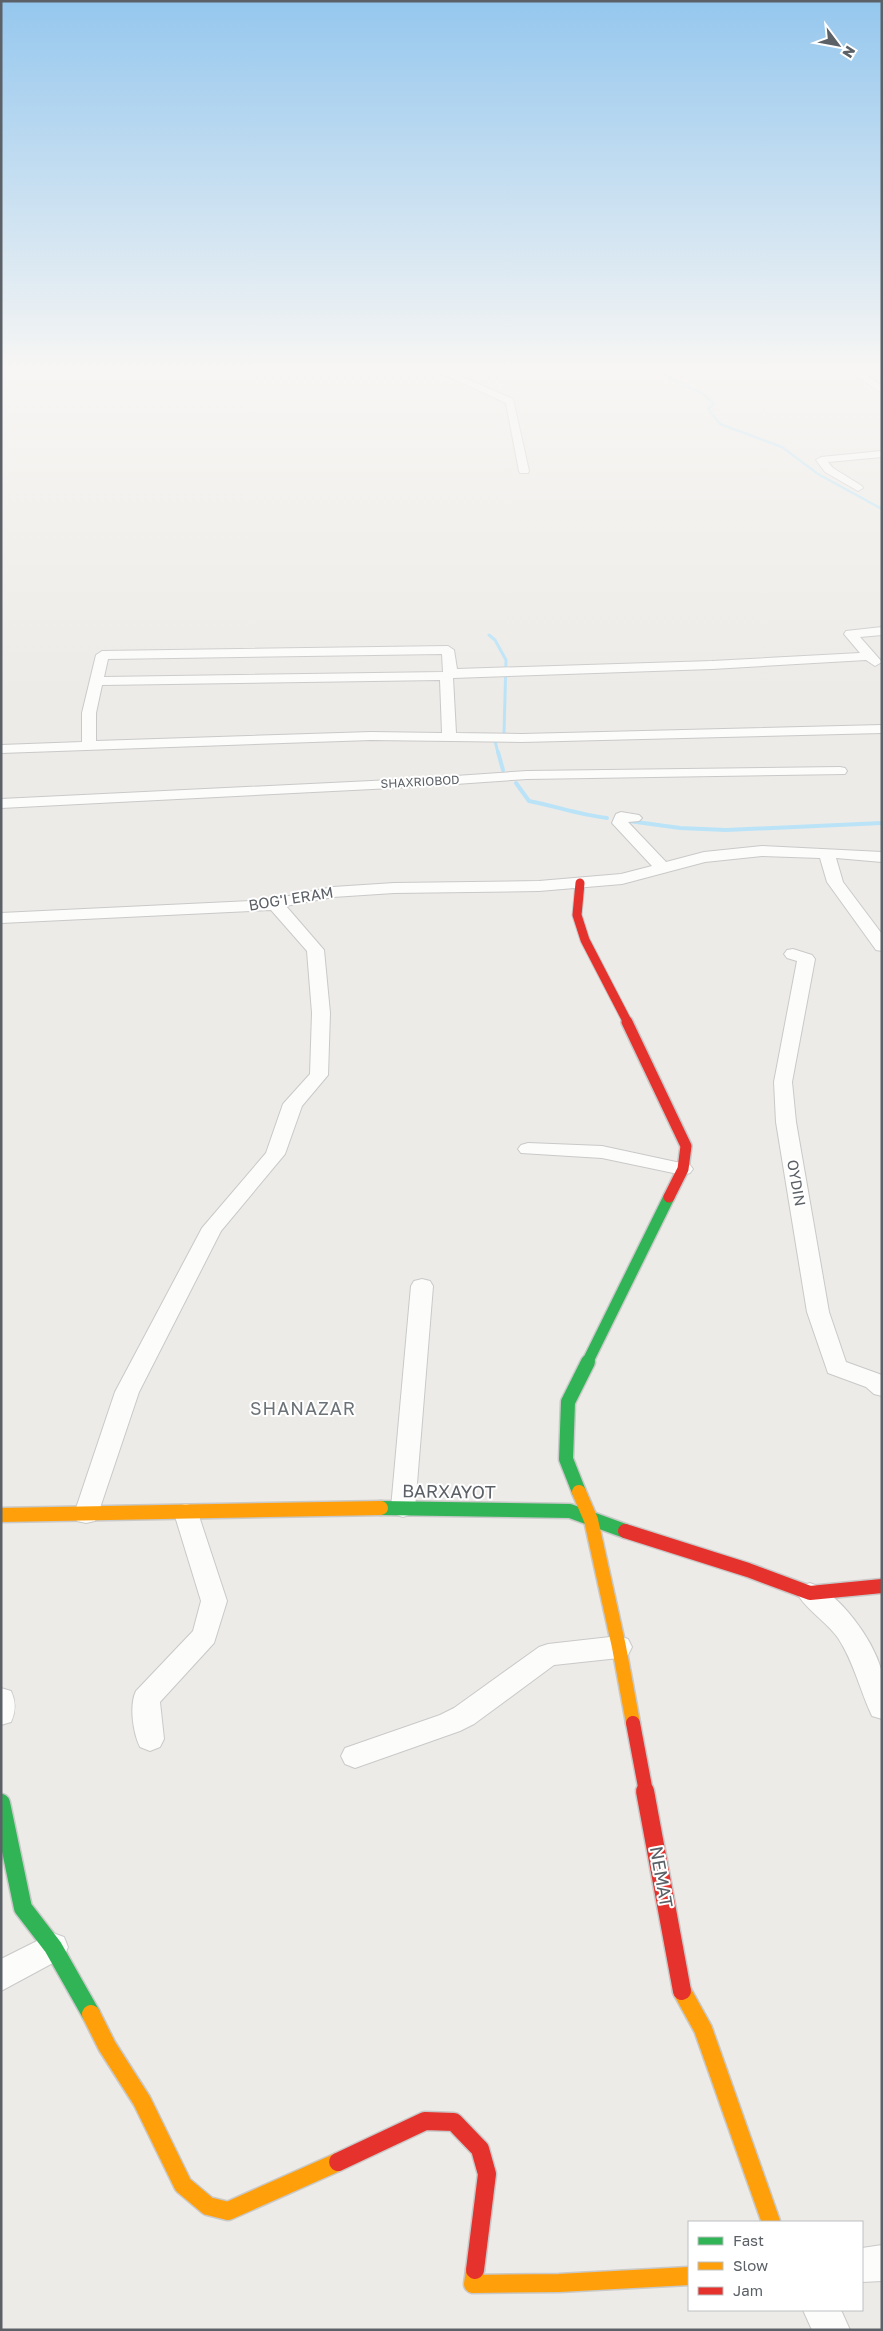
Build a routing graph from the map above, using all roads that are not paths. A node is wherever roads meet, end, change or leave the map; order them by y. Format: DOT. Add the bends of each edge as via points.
graph roads {
  1 [pos="840,477"];
  2 [pos="858,488"];
  3 [pos="882,631"];
  4 [pos="877,663"];
  5 [pos="448,674"];
  6 [pos="97,681"];
  7 [pos="882,729"];
  8 [pos="449,737"];
  9 [pos="89,746"];
  10 [pos="1,748"];
  11 [pos="840,770"];
  12 [pos="1,804"];
  13 [pos="634,818"];
  14 [pos="826,853"];
  15 [pos="882,857"];
  16 [pos="663,868"];
  17 [pos="580,883"];
  18 [pos="275,904"];
  19 [pos="1,918"];
  20 [pos="882,946"];
  21 [pos="793,954"];
  22 [pos="528,1149"];
  23 [pos="682,1169"];
  24 [pos="422,1286"];
  25 [pos="882,1388"];
  26 [pos="403,1508"];
  27 [pos="186,1513"];
  28 [pos="86,1514"];
  29 [pos="1,1515"];
  30 [pos="591,1520"];
  31 [pos="882,1586"];
  32 [pos="810,1592"];
  33 [pos="619,1647"];
  34 [pos="1,1699"];
  35 [pos="882,1708"];
  36 [pos="1,1714"];
  37 [pos="150,1739"];
  38 [pos="355,1756"];
  39 [pos="1,1803"];
  40 [pos="53,1947"];
  41 [pos="1,1976"];
  42 [pos="771,2221"];
  43 [pos="882,2263"];
  44 [pos="863,2265"];
  45 [pos="688,2276"];
  46 [pos="822,2311"];
  47 [pos="832,2330"];
  1 -- 2 [label="street"];
  3 -- 4 [label="street" via="850,634"];
  4 -- 5 [label="street" via="805,661"];
  5 -- 6 [label="street"];
  5 -- 6 [label="street" via="448,650 102,656"];
  5 -- 8 [label="street"];
  6 -- 9 [label="street" via="89,713"];
  7 -- 8 [label="street" via="531,738"];
  8 -- 9 [label="street" via="371,736"];
  9 -- 10 [label="street"];
  11 -- 12 [label="street, SHAXRIOBOD" via="527,775"];
  13 -- 16 [label="street" via="622,817 620,823"];
  14 -- 15 [label="street, BOG'I ERAM"];
  14 -- 16 [label="street, BOG'I ERAM" via="762,851 704,857"];
  14 -- 20 [label="street" via="835,882"];
  16 -- 17 [label="street, BOG'I ERAM" via="622,879"];
  17 -- 18 [label="street, BOG'I ERAM" via="333,892"];
  17 -- 23 [label="street, NEMAT" via="577,915 585,940 686,1146"];
  18 -- 19 [label="street, BOG'I ERAM"];
  18 -- 28 [label="street" via="315,950 321,1013 320,1075 293,1104 275,1154 212,1228 127,1392"];
  21 -- 25 [label="street, OYDIN" via="806,959 783,1082 786,1122 818,1312 836,1367 874,1381"];
  22 -- 23 [label="street" via="602,1152"];
  23 -- 30 [label="street, NEMAT" via="568,1402 566,1459"];
  24 -- 26 [label="street"];
  26 -- 27 [label="street, BARXAYOT"];
  26 -- 30 [label="street, BARXAYOT" via="570,1511"];
  27 -- 28 [label="street, BARXAYOT"];
  27 -- 37 [label="street" via="214,1601 205,1636 146,1699"];
  28 -- 29 [label="street, BARXAYOT"];
  30 -- 32 [label="street, BARXAYOT"];
  30 -- 33 [label="street, NEMAT"];
  31 -- 32 [label="street, BARXAYOT"];
  32 -- 35 [label="street" via="829,1607 855,1639"];
  33 -- 38 [label="street" via="548,1655 464,1716"];
  33 -- 42 [label="street, NEMAT" via="682,1993 702,2029"];
  34 -- 36 [label="street"];
  39 -- 40 [label="street" via="23,1908"];
  40 -- 41 [label="street"];
  40 -- 45 [label="street" via="142,2102 183,2184 208,2206 228,2211 425,2121 454,2122 480,2149 488,2174 473,2284"];
  43 -- 44 [label="street"];
  46 -- 47 [label="street"];
}
